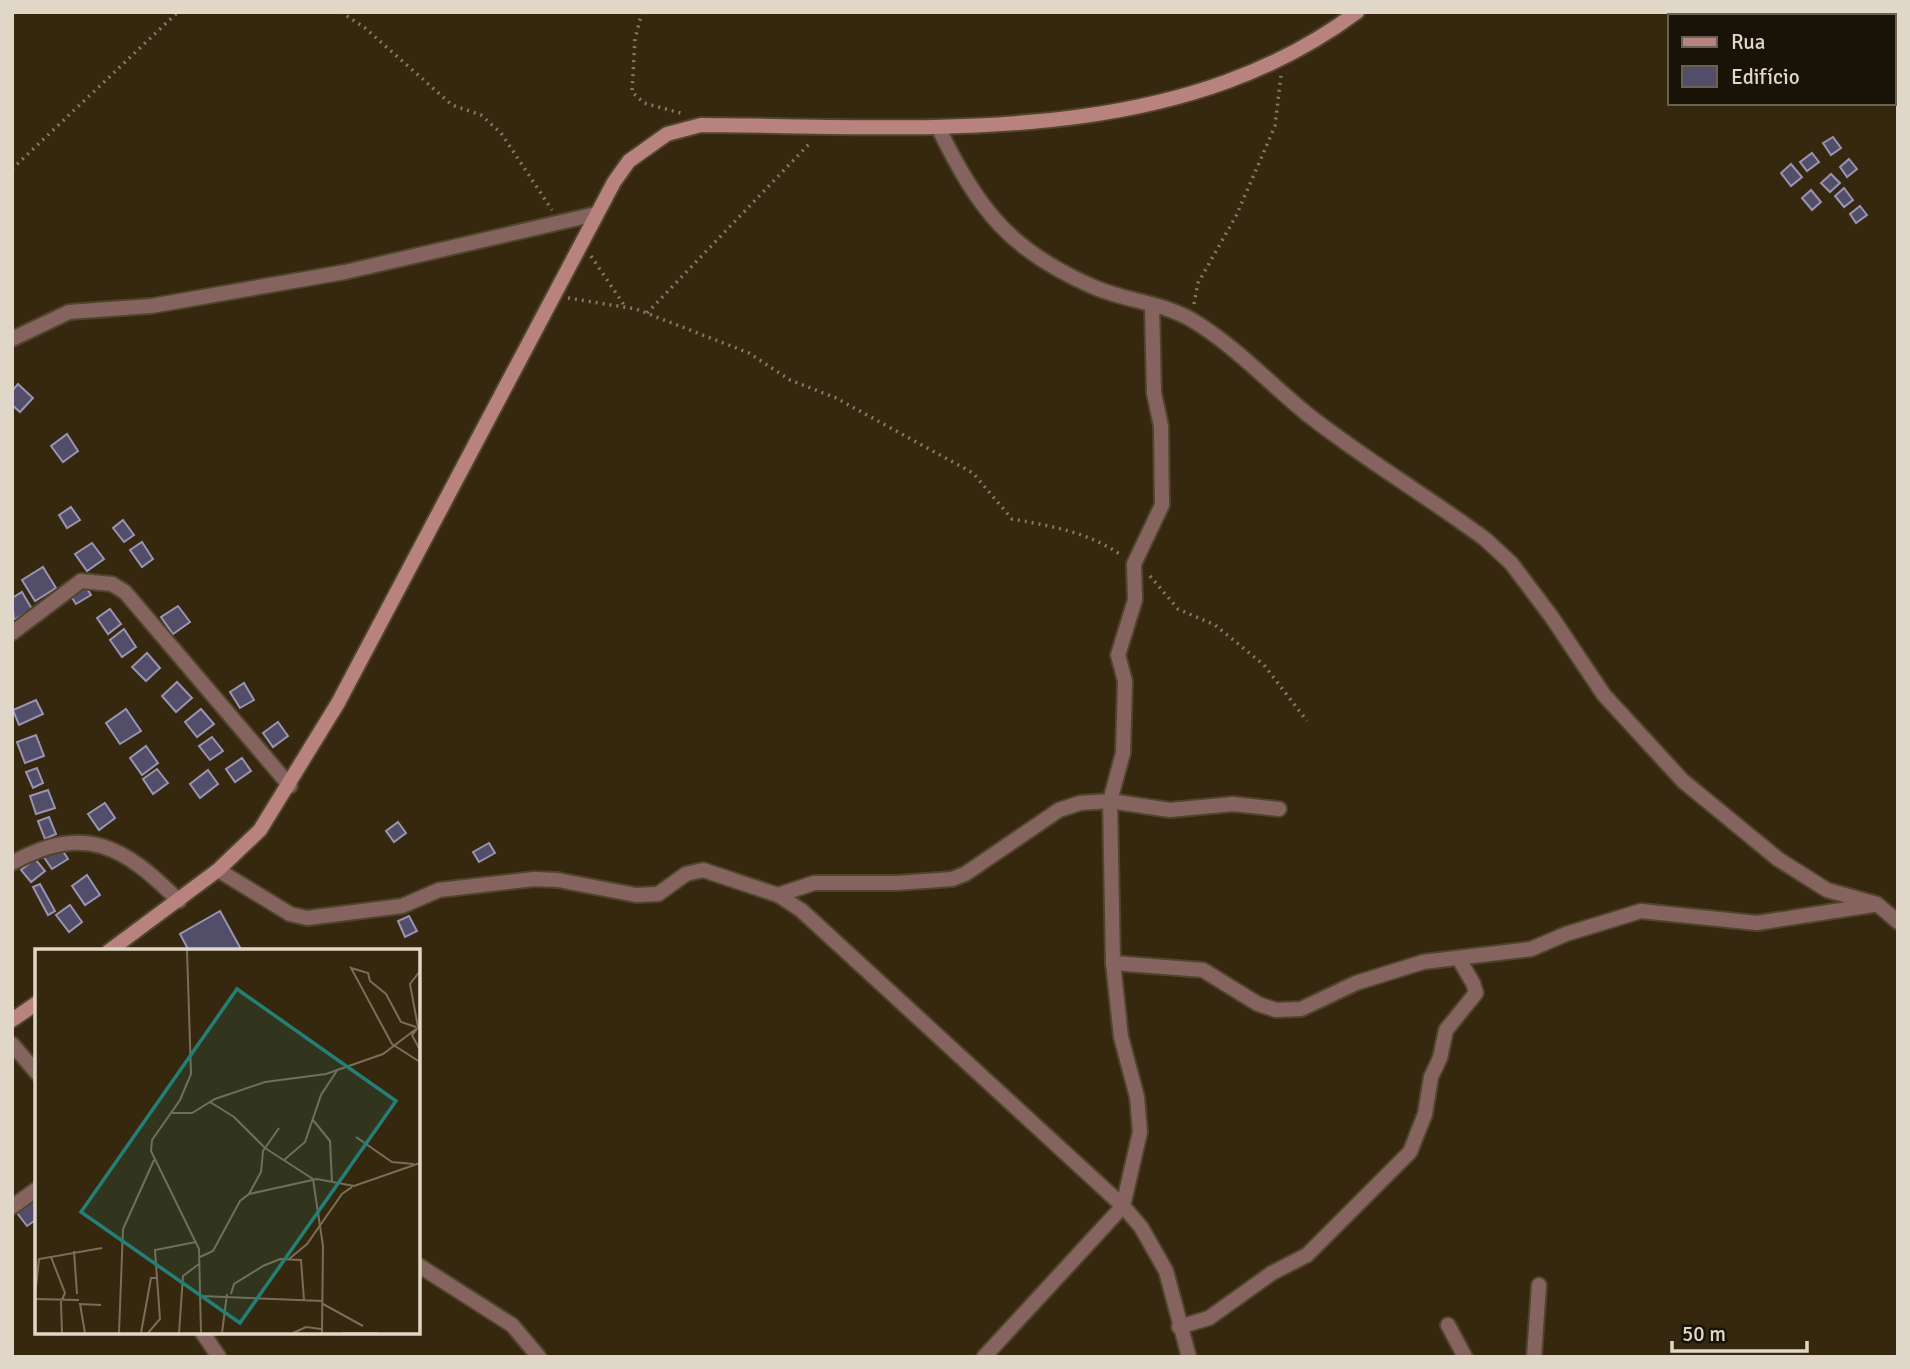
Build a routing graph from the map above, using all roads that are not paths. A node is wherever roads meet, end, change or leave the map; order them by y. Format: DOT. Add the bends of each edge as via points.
graph roads {
  1 [pos="1357,12"];
  2 [pos="937,127"];
  3 [pos="596,214"];
  4 [pos="1152,305"];
  5 [pos="12,340"];
  6 [pos="12,632"];
  7 [pos="290,786"];
  8 [pos="1110,801"];
  9 [pos="1279,809"];
  10 [pos="12,863"];
  11 [pos="218,870"];
  12 [pos="778,895"];
  13 [pos="179,901"];
  14 [pos="1877,904"];
  15 [pos="1898,922"];
  16 [pos="113,949"];
  17 [pos="1459,959"];
  18 [pos="1113,963"];
  19 [pos="35,1004"];
  20 [pos="12,1020"];
  21 [pos="12,1044"];
  22 [pos="35,1071"];
  23 [pos="35,1190"];
  24 [pos="1123,1206"];
  25 [pos="12,1207"];
  26 [pos="420,1266"];
  27 [pos="1539,1285"];
  28 [pos="1448,1325"];
  29 [pos="1179,1328"];
  30 [pos="203,1334"];
  31 [pos="219,1357"];
  32 [pos="539,1357"];
  33 [pos="984,1357"];
  34 [pos="1189,1357"];
  35 [pos="1465,1357"];
  36 [pos="1534,1357"];
  1 -- 2 [label="main road" via="1329,33 1233,79 1129,109 1046,123"];
  2 -- 3 [label="main road" via="701,125 667,134 629,161"];
  2 -- 4 [label="street" via="965,183 1015,240 1046,263 1098,289"];
  3 -- 5 [label="street" via="345,272 151,306 69,312"];
  3 -- 7 [label="main road" via="338,704"];
  4 -- 8 [label="street" via="1162,505 1134,564 1135,600 1118,654 1125,681 1123,753"];
  4 -- 14 [label="street" via="1191,319 1309,415 1485,539 1535,594 1604,695 1683,781 1778,859 1827,890"];
  6 -- 7 [label="street" via="81,581 112,584 125,592"];
  7 -- 11 [label="main road" via="260,830"];
  8 -- 9 [label="street" via="1170,810 1233,804"];
  8 -- 12 [label="street" via="1059,810 952,880 814,883"];
  8 -- 18 [label="street"];
  10 -- 13 [label="street" via="38,849 72,841 101,846 126,854 148,869"];
  11 -- 12 [label="street" via="290,914 307,918 402,906 439,890 534,879 636,895 658,894 686,874 703,870"];
  11 -- 13 [label="main road"];
  12 -- 24 [label="street" via="801,910"];
  13 -- 16 [label="main road"];
  14 -- 15 [label="street"];
  14 -- 17 [label="street" via="1757,923 1641,911 1531,949"];
  17 -- 18 [label="street" via="1423,962 1356,984 1301,1009 1276,1010 1203,970"];
  17 -- 29 [label="street" via="1476,993 1446,1030 1425,1114 1410,1152 1307,1255 1272,1273 1209,1318"];
  18 -- 24 [label="street" via="1121,1037 1137,1097 1140,1132"];
  19 -- 20 [label="main road"];
  21 -- 22 [label="street"];
  23 -- 25 [label="street"];
  24 -- 29 [label="street" via="1166,1271"];
  24 -- 33 [label="street"];
  26 -- 32 [label="street" via="512,1325"];
  27 -- 36 [label="street"];
  28 -- 35 [label="street"];
  29 -- 34 [label="street"];
  30 -- 31 [label="street"];
}
